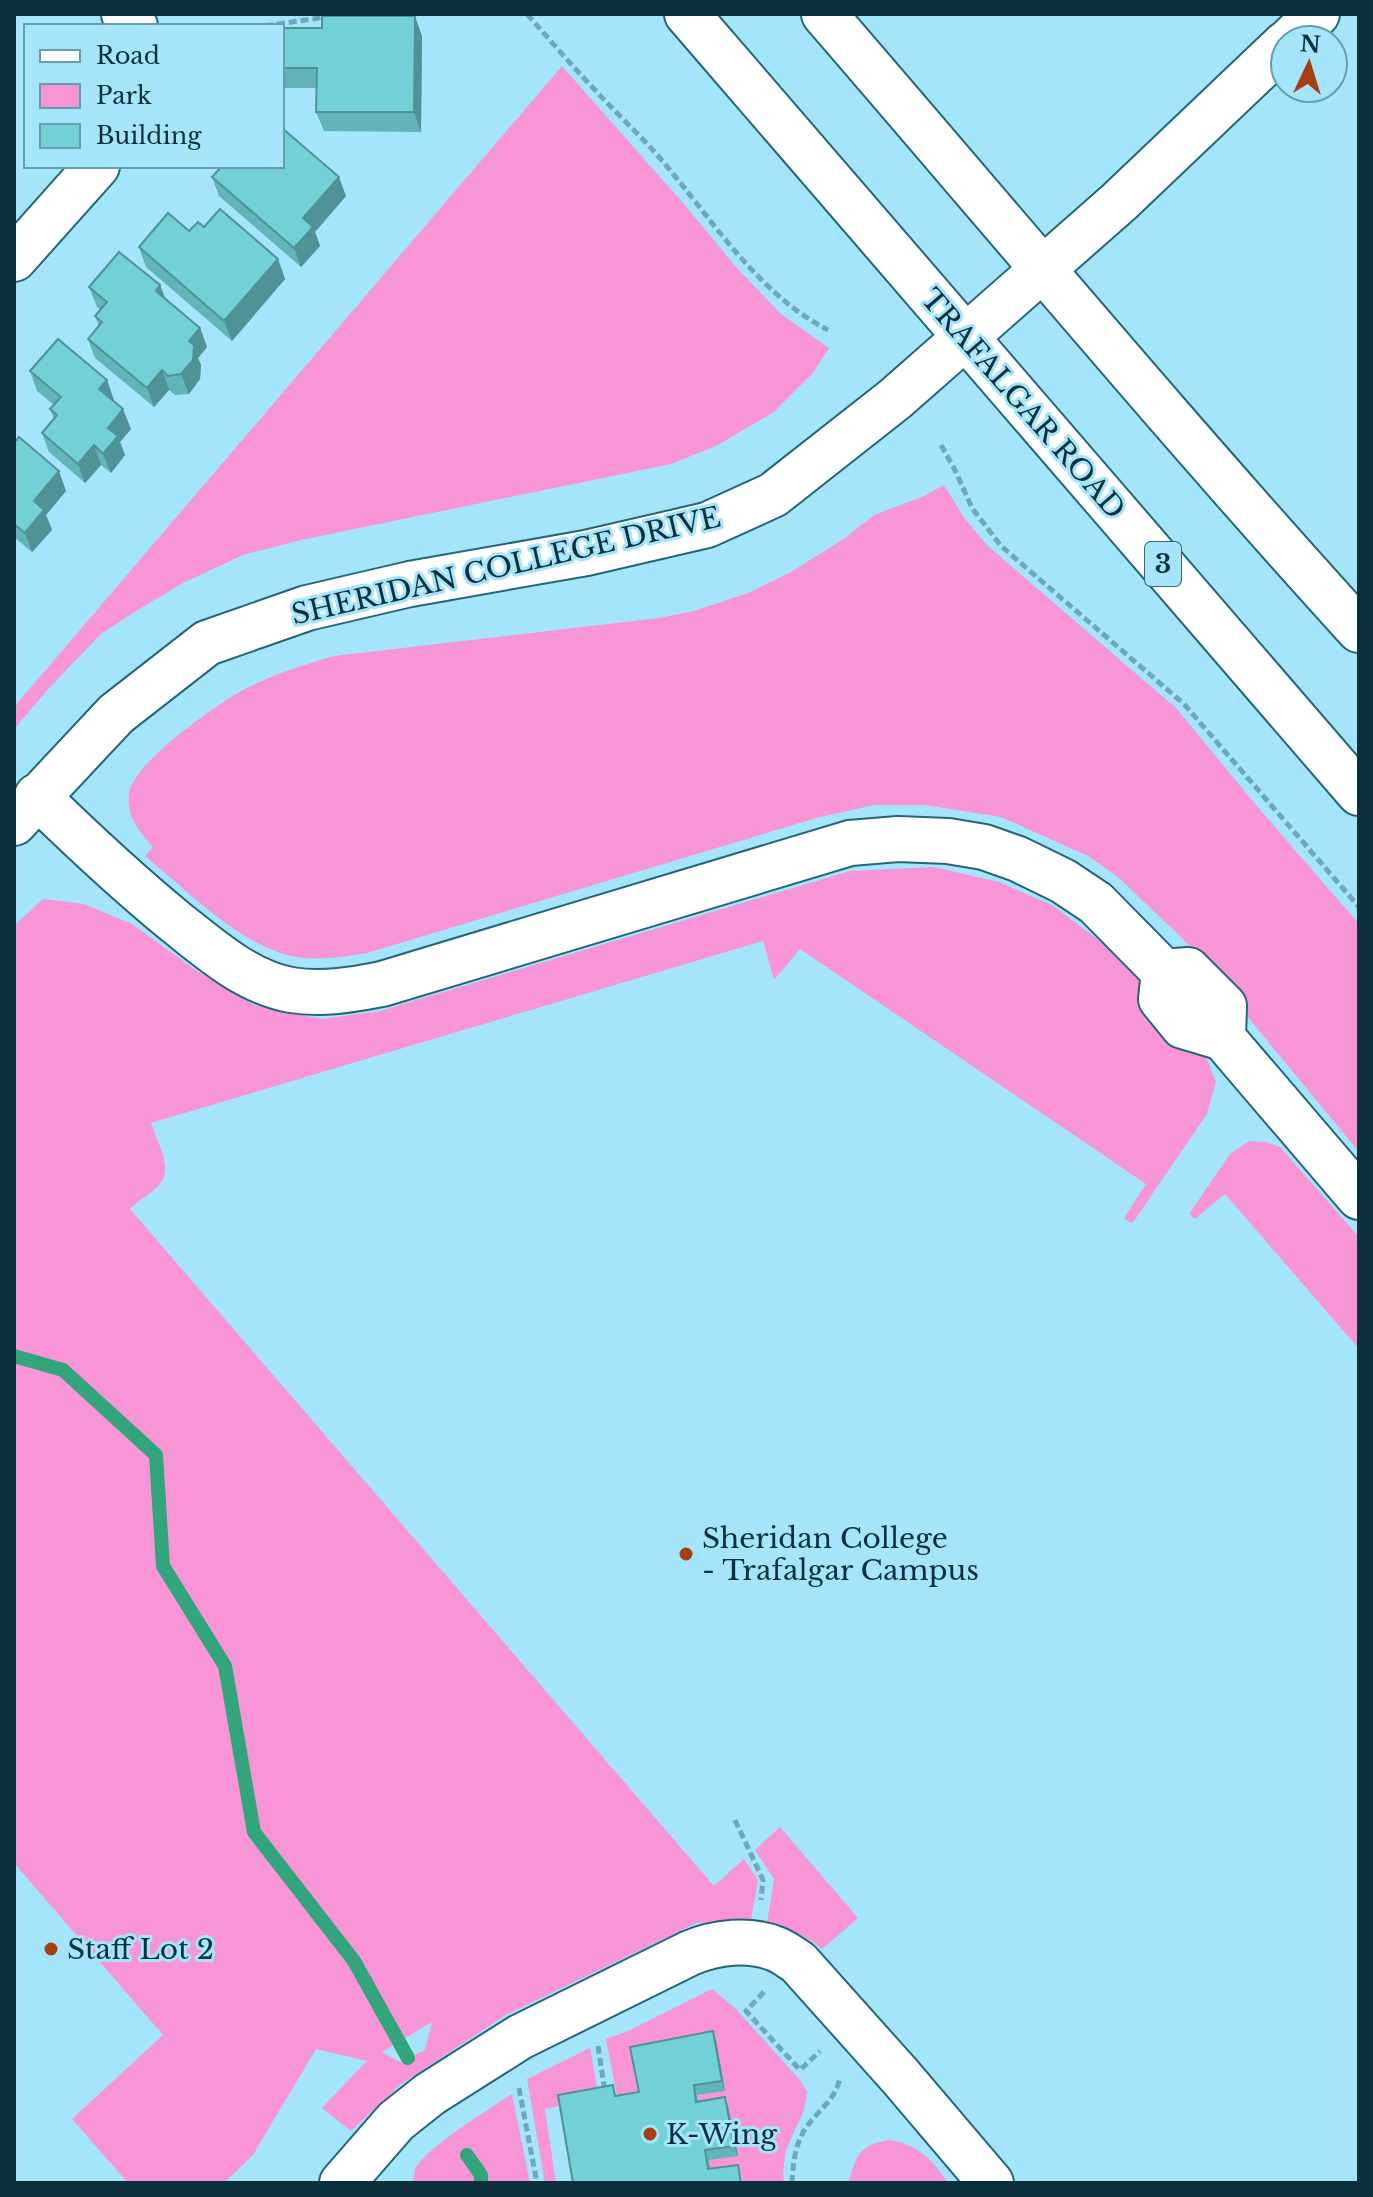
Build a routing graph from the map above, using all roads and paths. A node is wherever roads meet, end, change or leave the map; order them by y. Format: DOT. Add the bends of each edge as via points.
graph roads {
  1 [pos="351,14"];
  2 [pos="527,14"];
  3 [pos="687,14"];
  4 [pos="824,14"];
  5 [pos="279,24"];
  6 [pos="1269,59"];
  7 [pos="95,168"];
  8 [pos="14,259"];
  9 [pos="1044,268"];
  10 [pos="828,330"];
  11 [pos="964,337"];
  12 [pos="941,445"];
  13 [pos="1359,630"];
  14 [pos="1359,793"];
  15 [pos="26,809"];
  16 [pos="1359,907"];
  17 [pos="1359,1197"];
  18 [pos="735,1820"];
  19 [pos="760,1906"];
  20 [pos="760,1984"];
  21 [pos="597,2037"];
  22 [pos="829,2043"];
  23 [pos="842,2064"];
  24 [pos="517,2077"];
  25 [pos="606,2097"];
  26 [pos="344,2182"];
  27 [pos="537,2183"];
  28 [pos="792,2183"];
  29 [pos="991,2183"];
  1 -- 5 [label="path"];
  2 -- 10 [label="path" via="782,300"];
  3 -- 11 [label="main road, TRAFALGAR ROAD / 3"];
  4 -- 9 [label="main road"];
  6 -- 9 [label="main road, SHERIDAN COLLEGE DRIVE"];
  7 -- 8 [label="main road"];
  9 -- 11 [label="main road, SHERIDAN COLLEGE DRIVE"];
  9 -- 13 [label="main road"];
  11 -- 14 [label="main road, TRAFALGAR ROAD / 3"];
  11 -- 15 [label="main road, SHERIDAN COLLEGE DRIVE" via="773,495 707,525 336,601 207,643 116,714"];
  12 -- 16 [label="path" via="972,508 1001,546 1184,704"];
  15 -- 17 [label="main road" via="223,960 290,990 333,993 382,984 850,843 898,839 984,847 1051,875 1096,903 1164,972 1161,999 1183,1026 1223,1038"];
  18 -- 19 [label="path" via="763,1880"];
  20 -- 22 [label="path" via="768,1988 746,2011 800,2070"];
  21 -- 25 [label="path"];
  23 -- 28 [label="path" via="839,2085 803,2132 794,2153"];
  24 -- 27 [label="path"];
  26 -- 29 [label="main road" via="396,2121 520,2037 690,1953 724,1943 776,1949 798,1962"];
}
